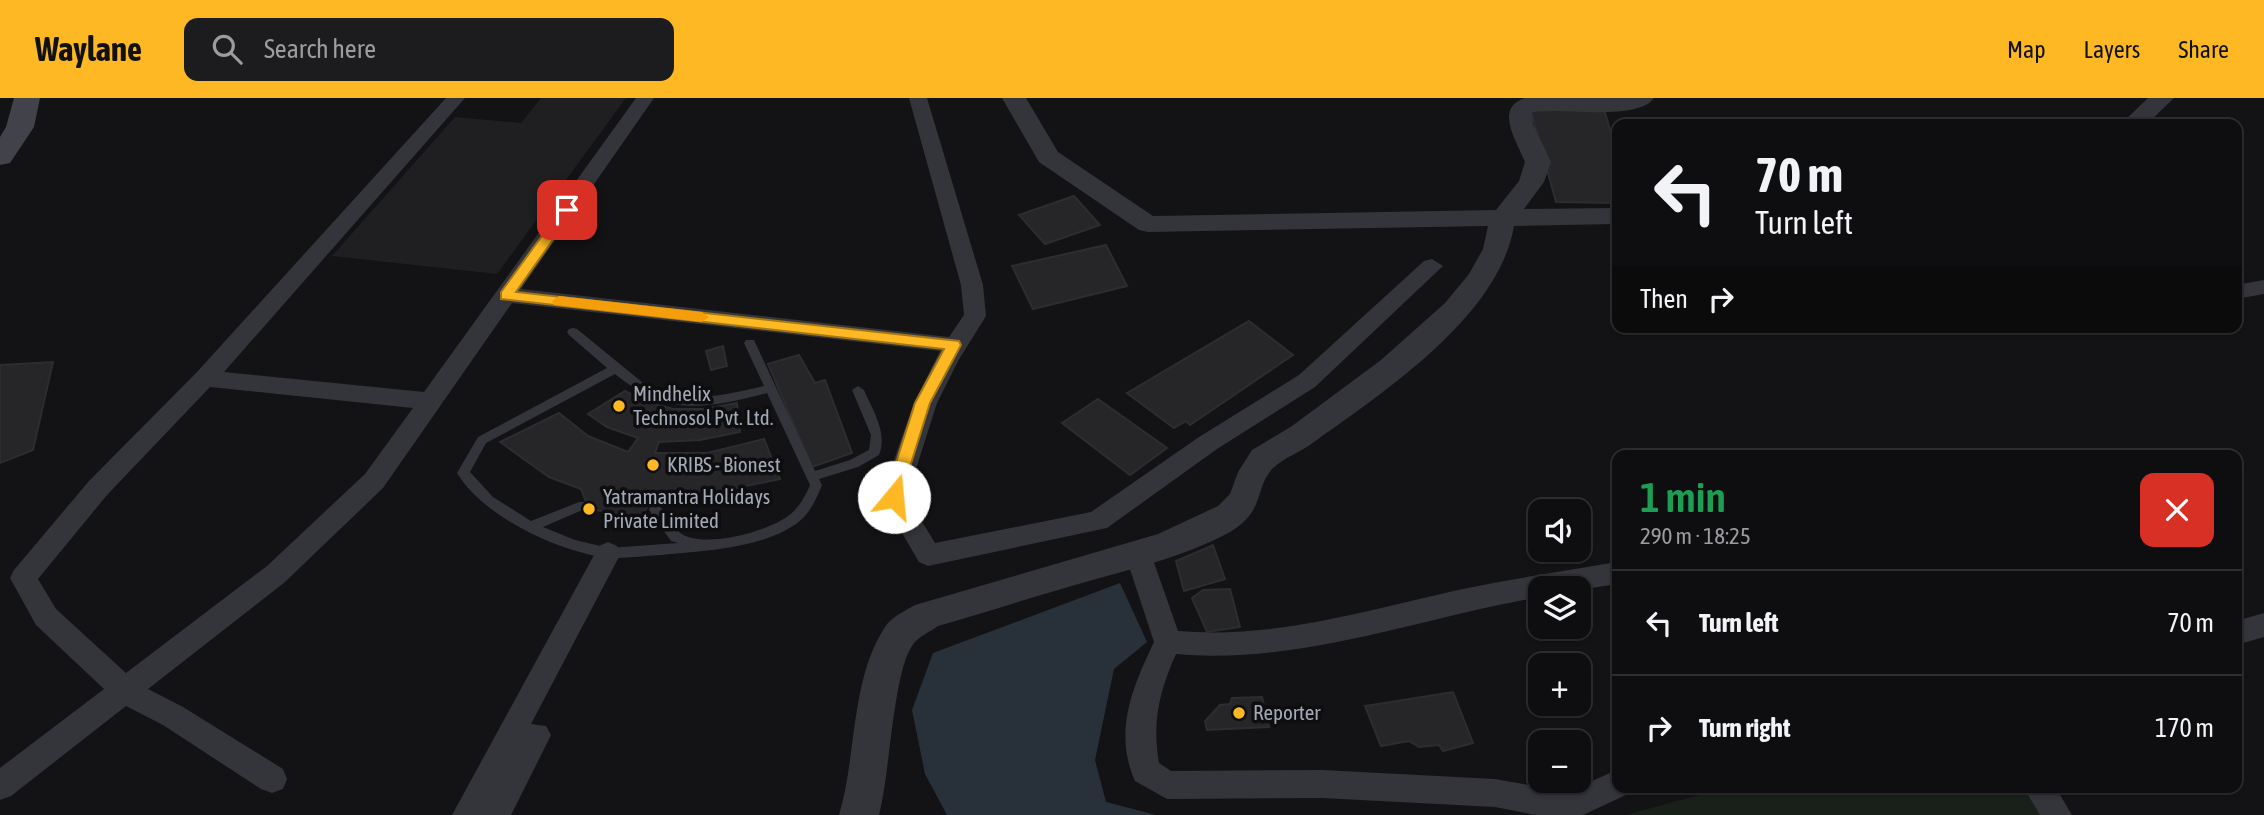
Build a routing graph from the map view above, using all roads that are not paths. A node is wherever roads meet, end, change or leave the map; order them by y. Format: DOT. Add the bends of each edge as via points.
graph roads {
  1 [pos="26,98"];
  2 [pos="456,98"];
  3 [pos="645,98"];
  4 [pos="918,98"];
  5 [pos="1014,98"];
  6 [pos="1642,98"];
  7 [pos="2162,98"];
  8 [pos="2139,119"];
  9 [pos="0,123"];
  10 [pos="0,157"];
  11 [pos="1612,216"];
  12 [pos="1502,220"];
  13 [pos="1432,266"];
  14 [pos="2264,287"];
  15 [pos="2242,291"];
  16 [pos="506,295"];
  17 [pos="573,332"];
  18 [pos="750,343"];
  19 [pos="954,345"];
  20 [pos="617,368"];
  21 [pos="205,378"];
  22 [pos="771,388"];
  23 [pos="858,390"];
  24 [pos="429,401"];
  25 [pos="813,476"];
  26 [pos="583,505"];
  27 [pos="655,509"];
  28 [pos="531,526"];
  29 [pos="703,545"];
  30 [pos="608,553"];
  31 [pos="1138,554"];
  32 [pos="1612,574"];
  33 [pos="2264,625"];
  34 [pos="2242,631"];
  35 [pos="1168,642"];
  36 [pos="122,690"];
  37 [pos="536,736"];
  38 [pos="272,779"];
  39 [pos="0,786"];
  40 [pos="1612,786"];
  41 [pos="2042,793"];
  42 [pos="467,815"];
  43 [pos="495,815"];
  44 [pos="859,815"];
  45 [pos="2057,815"];
  1 -- 9 [label="main road"];
  1 -- 10 [label="main road" via="20,127"];
  2 -- 21 [label="street"];
  3 -- 16 [label="street"];
  4 -- 19 [label="street" via="972,285 975,316"];
  5 -- 12 [label="street" via="1048,158 1148,224"];
  6 -- 12 [label="street" via="1622,104 1530,104 1520,109 1521,124 1538,162 1531,182"];
  7 -- 8 [label="street"];
  11 -- 12 [label="street"];
  12 -- 31 [label="street" via="1503,237 1491,264 1454,312 1414,350 1260,463 1243,505 1222,521 1174,545"];
  13 -- 19 [label="street" via="1307,381 1098,520 928,555 894,497 923,403"];
  14 -- 15 [label="street"];
  16 -- 19 [label="street"];
  16 -- 24 [label="street"];
  17 -- 20 [label="lane"];
  18 -- 22 [label="lane"];
  20 -- 22 [label="lane" via="646,391 676,401 707,402"];
  20 -- 28 [label="lane" via="506,424 482,440 470,456 463,473 471,487"];
  21 -- 24 [label="street"];
  21 -- 36 [label="street" via="98,488 23,578 46,617 98,662"];
  22 -- 25 [label="lane"];
  23 -- 25 [label="lane" via="877,435 875,452 854,464"];
  24 -- 36 [label="street" via="374,481 276,574"];
  25 -- 29 [label="lane" via="816,485 809,503 789,522 758,535"];
  26 -- 28 [label="lane"];
  27 -- 29 [label="lane" via="676,537"];
  28 -- 30 [label="lane"];
  29 -- 30 [label="lane"];
  30 -- 42 [label="street"];
  31 -- 35 [label="street"];
  31 -- 44 [label="street" via="927,615 898,636 885,676 868,788"];
  32 -- 35 [label="street" via="1492,594 1286,641 1216,646"];
  33 -- 34 [label="street"];
  35 -- 40 [label="street" via="1139,709 1138,735 1146,771 1167,785 1322,784 1495,793 1569,807"];
  36 -- 38 [label="street" via="173,716"];
  36 -- 39 [label="street"];
  37 -- 43 [label="street"];
  41 -- 45 [label="street"];
}
